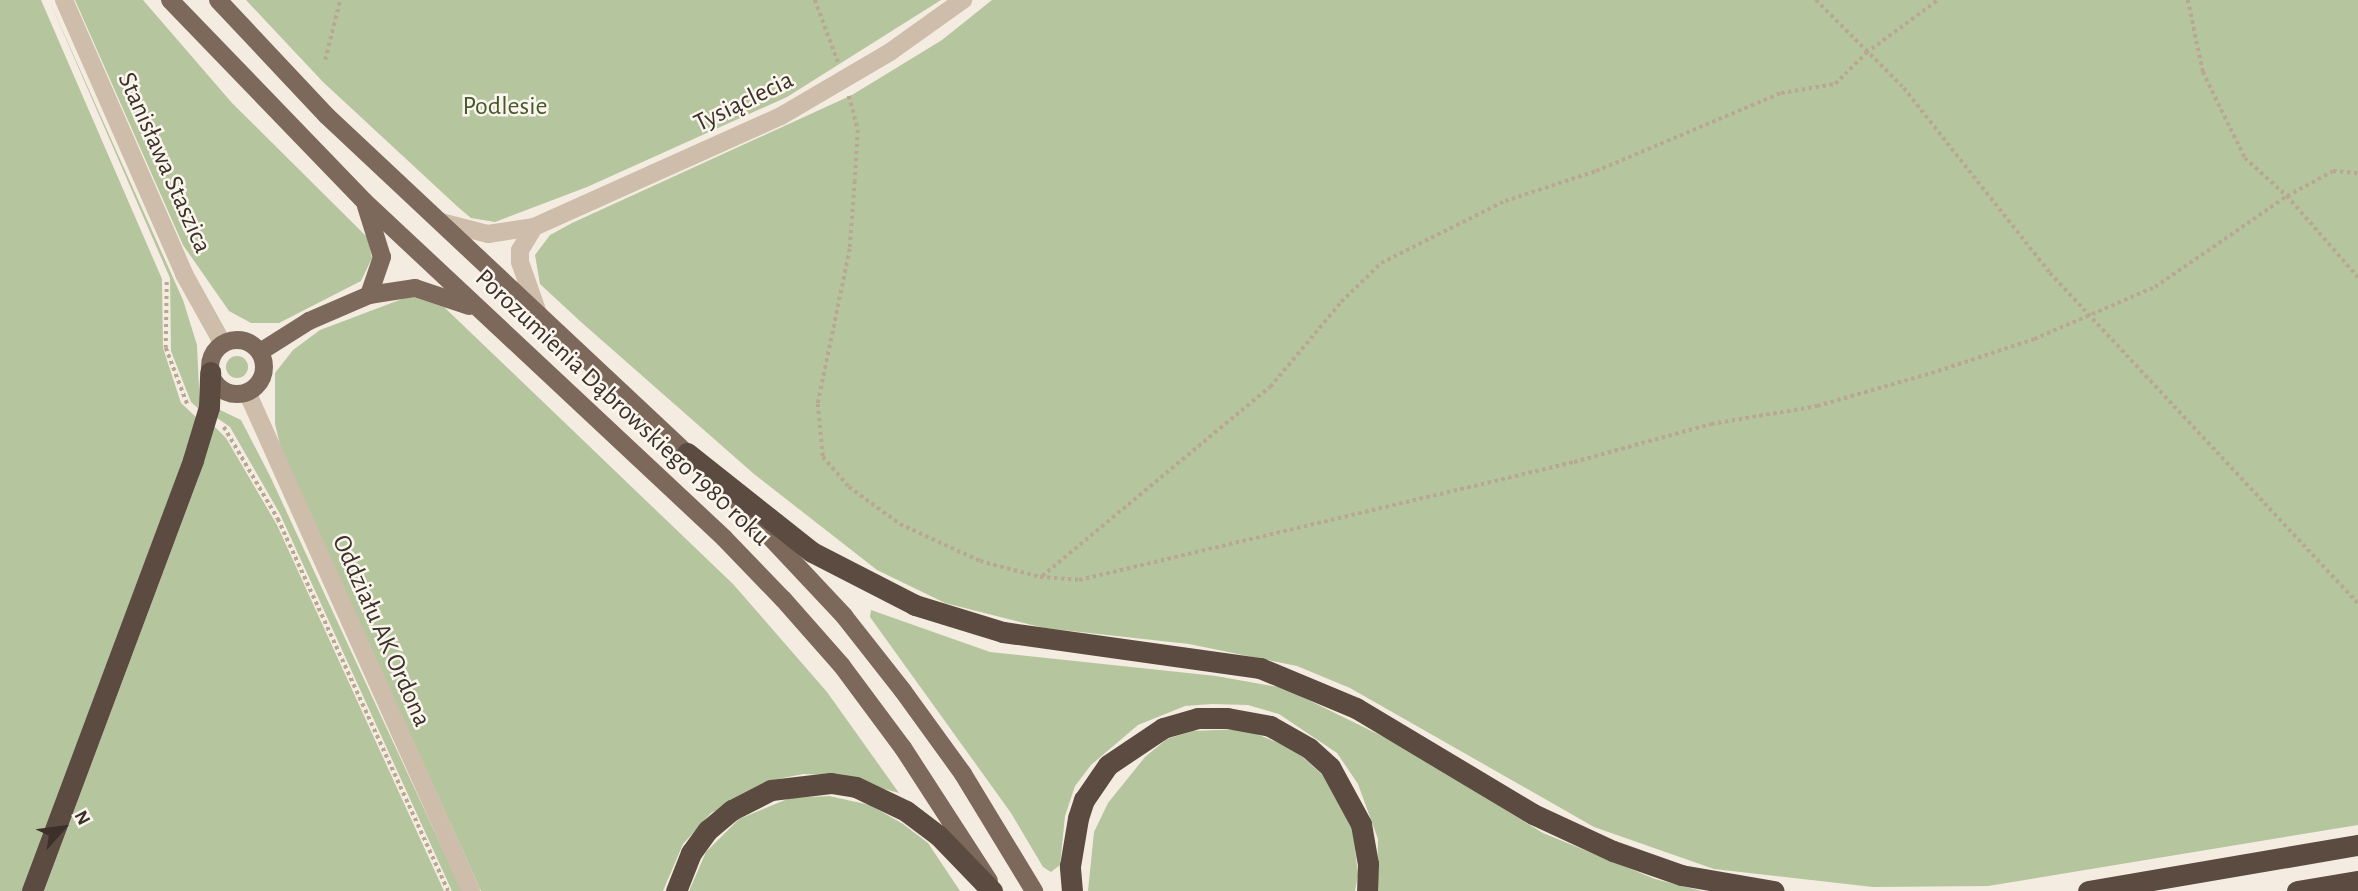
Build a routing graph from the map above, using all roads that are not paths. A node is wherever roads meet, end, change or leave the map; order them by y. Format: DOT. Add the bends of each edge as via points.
graph roads {
  1 [pos="64,0"];
  2 [pos="170,0"];
  3 [pos="218,0"];
  4 [pos="962,0"];
  5 [pos="364,201"];
  6 [pos="441,222"];
  7 [pos="534,227"];
  8 [pos="369,295"];
  9 [pos="480,310"];
  10 [pos="538,313"];
  11 [pos="223,344"];
  12 [pos="260,352"];
  13 [pos="210,372"];
  14 [pos="247,392"];
  15 [pos="687,453"];
  16 [pos="2358,845"];
  17 [pos="2358,881"];
  18 [pos="32,891"];
  19 [pos="471,891"];
  20 [pos="676,891"];
  21 [pos="993,891"];
  22 [pos="1034,891"];
  23 [pos="1072,891"];
  24 [pos="1367,891"];
  25 [pos="1774,891"];
  26 [pos="2088,891"];
  27 [pos="2297,891"];
  1 -- 11 [label="street, Stanisława Staszica" via="184,275"];
  2 -- 5 [label="main road, Porozumienia Dąbrowskiego 1980 roku"];
  3 -- 6 [label="main road, Porozumienia Dąbrowskiego 1980 roku" via="327,116"];
  4 -- 7 [label="street, Tysiąclecia" via="845,80 722,144"];
  5 -- 8 [label="main road" via="382,257"];
  5 -- 9 [label="main road, Porozumienia Dąbrowskiego 1980 roku"];
  6 -- 7 [label="street, Tysiąclecia" via="488,234"];
  6 -- 10 [label="main road, Porozumienia Dąbrowskiego 1980 roku"];
  7 -- 10 [label="street" via="520,250 520,262"];
  8 -- 9 [label="main road" via="415,288"];
  8 -- 12 [label="main road" via="309,321"];
  9 -- 21 [label="main road, Porozumienia Dąbrowskiego 1980 roku" via="724,538 842,666 945,808"];
  10 -- 15 [label="main road, Porozumienia Dąbrowskiego 1980 roku"];
  11 -- 12 [label="main road" via="240,340"];
  11 -- 13 [label="main road" via="212,357"];
  12 -- 14 [label="main road" via="262,376"];
  13 -- 14 [label="main road" via="224,391"];
  13 -- 18 [label="highway" via="206,417"];
  14 -- 19 [label="street, Oddziału AK Ordona"];
  15 -- 22 [label="main road, Porozumienia Dąbrowskiego 1980 roku" via="799,566 903,691 963,774"];
  15 -- 25 [label="highway" via="812,552 915,605 1003,632 1260,668 1356,708 1533,814 1613,851 1681,874"];
  16 -- 26 [label="highway"];
  17 -- 27 [label="highway"];
  20 -- 21 [label="highway" via="691,853 708,830 732,810 771,790 831,783 856,787 906,811 938,835"];
  23 -- 24 [label="highway" via="1070,866 1078,818 1084,800 1108,765 1163,728 1217,718 1270,726 1309,748 1329,767 1361,824"];
}
